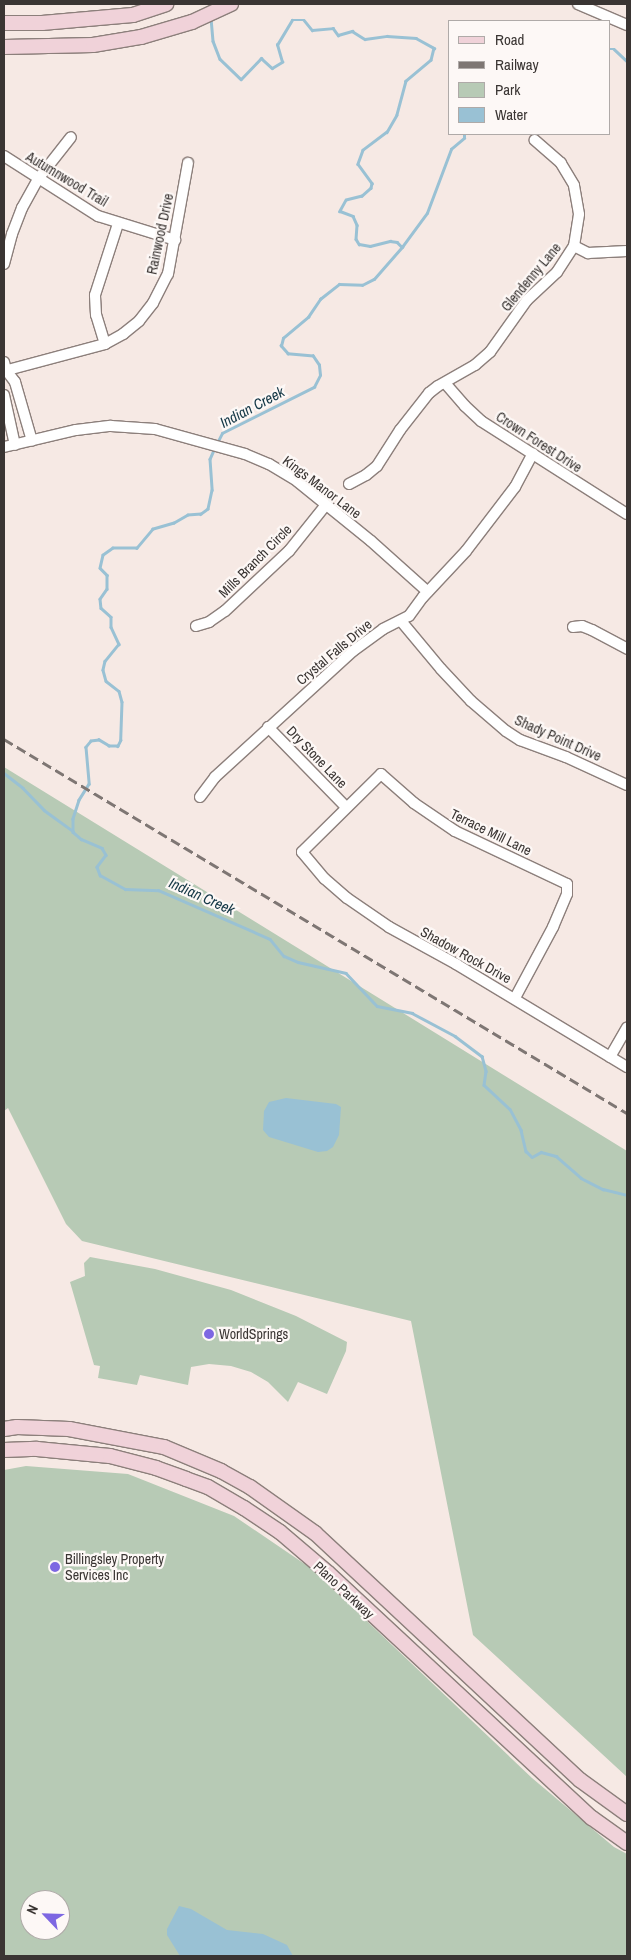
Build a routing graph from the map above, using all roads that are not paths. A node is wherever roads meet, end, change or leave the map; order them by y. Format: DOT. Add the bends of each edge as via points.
graph roads {
  1 [pos="166,4"];
  2 [pos="231,4"];
  3 [pos="578,4"];
  4 [pos="4,23"];
  5 [pos="627,25"];
  6 [pos="4,48"];
  7 [pos="71,138"];
  8 [pos="535,140"];
  9 [pos="4,156"];
  10 [pos="188,163"];
  11 [pos="38,179"];
  12 [pos="118,224"];
  13 [pos="175,240"];
  14 [pos="574,246"];
  15 [pos="627,251"];
  16 [pos="4,264"];
  17 [pos="105,344"];
  18 [pos="4,370"];
  19 [pos="445,383"];
  20 [pos="4,395"];
  21 [pos="32,441"];
  22 [pos="15,445"];
  23 [pos="4,447"];
  24 [pos="533,453"];
  25 [pos="349,484"];
  26 [pos="325,506"];
  27 [pos="627,514"];
  28 [pos="428,592"];
  29 [pos="401,621"];
  30 [pos="196,626"];
  31 [pos="574,627"];
  32 [pos="627,649"];
  33 [pos="268,727"];
  34 [pos="627,785"];
  35 [pos="200,797"];
  36 [pos="346,807"];
  37 [pos="515,998"];
  38 [pos="627,1028"];
  39 [pos="610,1057"];
  40 [pos="627,1067"];
  41 [pos="4,1429"];
  42 [pos="4,1450"];
  43 [pos="627,1814"];
  44 [pos="627,1843"];
  1 -- 4 [label="main road" via="133,15"];
  2 -- 6 [label="main road" via="192,22 141,37 93,44"];
  3 -- 5 [label="street"];
  7 -- 11 [label="street"];
  8 -- 14 [label="street, Glendenny Lane" via="561,163 574,185 579,214"];
  9 -- 11 [label="street, Autumnwood Trail"];
  10 -- 13 [label="street, Rainwood Drive"];
  11 -- 12 [label="street, Autumnwood Trail" via="78,205"];
  11 -- 16 [label="street" via="15,225"];
  12 -- 13 [label="street, Autumnwood Trail"];
  12 -- 17 [label="street" via="96,295 96,315"];
  13 -- 17 [label="street, Rainwood Drive" via="168,274 154,303 131,328"];
  14 -- 15 [label="street" via="588,253"];
  14 -- 19 [label="street, Glendenny Lane" via="557,272 527,300 482,358"];
  17 -- 18 [label="street, Rainwood Drive"];
  18 -- 21 [label="street" via="15,382"];
  19 -- 24 [label="street, Crown Forest Drive" via="481,421"];
  19 -- 25 [label="street, Glendenny Lane" via="417,407 377,466"];
  20 -- 22 [label="street"];
  21 -- 22 [label="street, Kings Manor Lane"];
  21 -- 26 [label="street, Kings Manor Lane" via="76,430 111,426 171,433 269,464 297,481"];
  22 -- 23 [label="street, Kings Manor Lane"];
  24 -- 27 [label="street, Crown Forest Drive"];
  24 -- 28 [label="street, Crystal Falls Drive" via="515,486 466,551"];
  26 -- 28 [label="street, Kings Manor Lane" via="371,541"];
  26 -- 30 [label="street, Mills Branch Circle" via="289,551 225,611"];
  28 -- 29 [label="street, Crystal Falls Drive"];
  29 -- 33 [label="street, Crystal Falls Drive" via="365,641"];
  29 -- 34 [label="street, Shady Point Drive" via="471,701 506,731 520,740"];
  31 -- 32 [label="street" via="592,630"];
  33 -- 35 [label="street, Crystal Falls Drive" via="212,780"];
  33 -- 36 [label="street, Dry Stone Lane"];
  36 -- 37 [label="street, Shadow Rock Drive" via="302,852 325,879 365,911"];
  36 -- 37 [label="street, Terrace Mill Lane" via="380,774 441,823 567,884 569,889 546,944"];
  37 -- 39 [label="street, Shadow Rock Drive"];
  38 -- 39 [label="street"];
  39 -- 40 [label="street, Shadow Rock Drive"];
  41 -- 43 [label="main road, Plano Parkway" via="69,1429 164,1447 250,1487 315,1533 580,1780"];
  42 -- 44 [label="main road, Plano Parkway" via="37,1449 110,1456 208,1487 244,1508 280,1532 328,1573 592,1818"];
}
